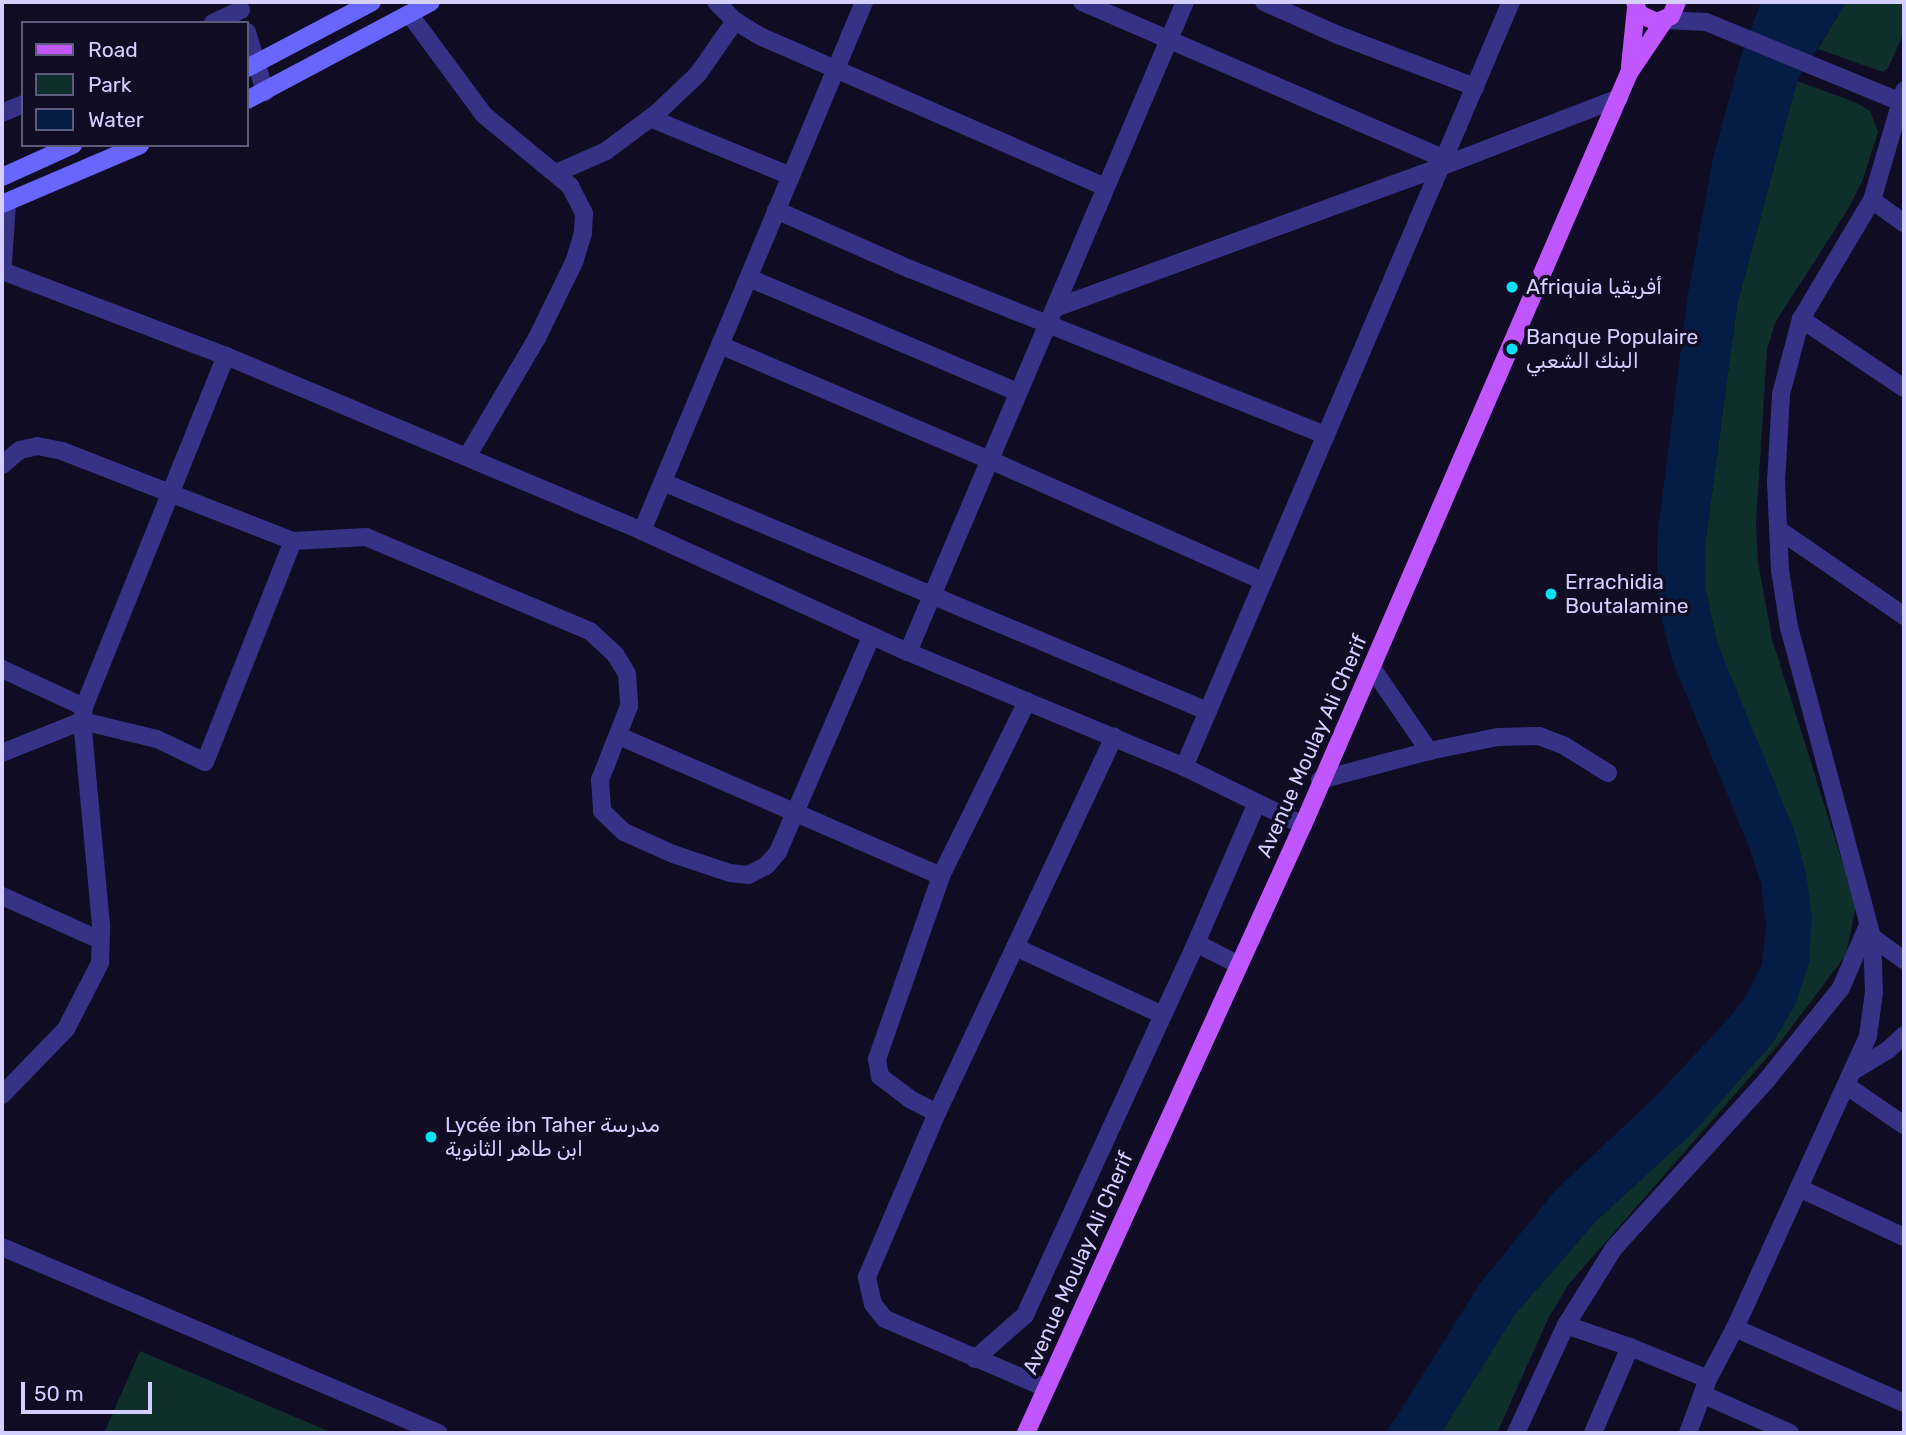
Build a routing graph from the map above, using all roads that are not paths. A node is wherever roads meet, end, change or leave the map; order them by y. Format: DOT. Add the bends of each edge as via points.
graph roads {
  1 [pos="372,2"];
  2 [pos="431,2"];
  3 [pos="716,2"];
  4 [pos="864,2"];
  5 [pos="1082,2"];
  6 [pos="1185,2"];
  7 [pos="1264,2"];
  8 [pos="1511,2"];
  9 [pos="1677,2"];
  10 [pos="1683,2"];
  11 [pos="1634,4"];
  12 [pos="242,12"];
  13 [pos="410,15"];
  14 [pos="1665,20"];
  15 [pos="218,21"];
  16 [pos="735,21"];
  17 [pos="1706,22"];
  18 [pos="248,40"];
  19 [pos="1168,41"];
  20 [pos="251,66"];
  21 [pos="835,70"];
  22 [pos="1629,73"];
  23 [pos="1475,87"];
  24 [pos="265,92"];
  25 [pos="1903,97"];
  26 [pos="1619,98"];
  27 [pos="248,100"];
  28 [pos="21,105"];
  29 [pos="2,113"];
  30 [pos="650,118"];
  31 [pos="69,147"];
  32 [pos="135,147"];
  33 [pos="1442,163"];
  34 [pos="556,173"];
  35 [pos="791,176"];
  36 [pos="2,177"];
  37 [pos="1106,187"];
  38 [pos="1872,200"];
  39 [pos="4,203"];
  40 [pos="776,211"];
  41 [pos="1904,223"];
  42 [pos="5,268"];
  43 [pos="748,278"];
  44 [pos="1052,315"];
  45 [pos="1801,318"];
  46 [pos="720,345"];
  47 [pos="226,356"];
  48 [pos="1904,388"];
  49 [pos="1018,392"];
  50 [pos="1326,435"];
  51 [pos="467,457"];
  52 [pos="990,460"];
  53 [pos="2,465"];
  54 [pos="663,482"];
  55 [pos="168,493"];
  56 [pos="1779,530"];
  57 [pos="642,531"];
  58 [pos="293,541"];
  59 [pos="1263,581"];
  60 [pos="932,595"];
  61 [pos="1904,616"];
  62 [pos="872,635"];
  63 [pos="908,652"];
  64 [pos="1372,668"];
  65 [pos="2,669"];
  66 [pos="1027,701"];
  67 [pos="1208,711"];
  68 [pos="83,714"];
  69 [pos="619,736"];
  70 [pos="1114,737"];
  71 [pos="1429,751"];
  72 [pos="2,753"];
  73 [pos="1184,767"];
  74 [pos="1608,773"];
  75 [pos="1320,780"];
  76 [pos="1258,803"];
  77 [pos="796,815"];
  78 [pos="1303,825"];
  79 [pos="941,876"];
  80 [pos="2,896"];
  81 [pos="1870,931"];
  82 [pos="100,940"];
  83 [pos="1196,943"];
  84 [pos="1015,947"];
  85 [pos="1904,960"];
  86 [pos="1239,965"];
  87 [pos="1163,1015"];
  88 [pos="1904,1035"];
  89 [pos="1850,1078"];
  90 [pos="8,1079"];
  91 [pos="2,1095"];
  92 [pos="937,1113"];
  93 [pos="1904,1125"];
  94 [pos="1799,1188"];
  95 [pos="1904,1237"];
  96 [pos="2,1247"];
  97 [pos="1566,1325"];
  98 [pos="1735,1328"];
  99 [pos="1630,1347"];
  100 [pos="975,1359"];
  101 [pos="1706,1387"];
  102 [pos="1046,1388"];
  103 [pos="1904,1403"];
  104 [pos="1782,1432"];
  105 [pos="439,1433"];
  106 [pos="1026,1433"];
  107 [pos="1517,1433"];
  108 [pos="1593,1433"];
  109 [pos="1688,1433"];
  1 -- 20 [label="street"];
  2 -- 13 [label="street"];
  3 -- 16 [label="street"];
  4 -- 21 [label="street"];
  5 -- 19 [label="street"];
  6 -- 19 [label="street"];
  7 -- 23 [label="street"];
  8 -- 23 [label="street"];
  9 -- 14 [label="main road"];
  10 -- 17 [label="street"];
  11 -- 14 [label="main road" via="1650,22"];
  11 -- 22 [label="main road"];
  12 -- 15 [label="street"];
  13 -- 24 [label="street"];
  13 -- 34 [label="street" via="484,115"];
  14 -- 17 [label="street"];
  14 -- 22 [label="main road"];
  16 -- 21 [label="street"];
  16 -- 30 [label="street" via="698,74"];
  17 -- 25 [label="street" via="1810,66"];
  18 -- 20 [label="street"];
  19 -- 33 [label="street"];
  19 -- 37 [label="street"];
  20 -- 24 [label="street"];
  21 -- 35 [label="street"];
  21 -- 37 [label="street"];
  22 -- 26 [label="main road, Avenue Moulay Ali Cherif"];
  23 -- 33 [label="street"];
  24 -- 27 [label="street"];
  25 -- 38 [label="street"];
  26 -- 33 [label="street"];
  26 -- 64 [label="main road, Avenue Moulay Ali Cherif"];
  28 -- 29 [label="street"];
  30 -- 34 [label="street" via="606,151"];
  30 -- 35 [label="street"];
  31 -- 36 [label="street"];
  32 -- 39 [label="street"];
  33 -- 44 [label="street"];
  33 -- 50 [label="street"];
  34 -- 51 [label="street" via="570,186 584,213 575,260 537,338"];
  35 -- 40 [label="street"];
  37 -- 44 [label="street"];
  38 -- 41 [label="street"];
  38 -- 45 [label="street"];
  39 -- 42 [label="street"];
  40 -- 43 [label="street"];
  40 -- 44 [label="street" via="910,268"];
  42 -- 47 [label="street"];
  43 -- 46 [label="street"];
  43 -- 49 [label="street"];
  44 -- 49 [label="street"];
  44 -- 50 [label="street"];
  45 -- 48 [label="street"];
  45 -- 56 [label="street" via="1781,394 1776,481"];
  46 -- 52 [label="street"];
  46 -- 54 [label="street"];
  47 -- 51 [label="street"];
  47 -- 55 [label="street"];
  49 -- 52 [label="street"];
  50 -- 59 [label="street"];
  51 -- 57 [label="street"];
  52 -- 59 [label="street"];
  52 -- 60 [label="street"];
  53 -- 55 [label="street" via="20,450 37,446 62,451"];
  54 -- 57 [label="street"];
  54 -- 60 [label="street"];
  55 -- 58 [label="street"];
  55 -- 68 [label="street"];
  56 -- 61 [label="street"];
  56 -- 81 [label="street" via="1788,628"];
  57 -- 62 [label="street"];
  58 -- 68 [label="street" via="205,762 157,739"];
  58 -- 69 [label="street" via="366,537 590,631 615,654 627,674 629,706"];
  59 -- 67 [label="street"];
  60 -- 63 [label="street"];
  60 -- 67 [label="street"];
  62 -- 63 [label="street"];
  62 -- 77 [label="street"];
  63 -- 66 [label="street"];
  64 -- 71 [label="street"];
  64 -- 75 [label="main road, Avenue Moulay Ali Cherif"];
  65 -- 68 [label="street"];
  66 -- 70 [label="street"];
  66 -- 79 [label="street"];
  67 -- 73 [label="street"];
  68 -- 72 [label="street"];
  68 -- 82 [label="street"];
  69 -- 77 [label="street"];
  69 -- 77 [label="street" via="600,780 602,811 624,832 673,854 748,875 766,866 778,852"];
  70 -- 73 [label="street"];
  70 -- 84 [label="street"];
  71 -- 74 [label="street" via="1498,737 1539,736"];
  71 -- 75 [label="street"];
  73 -- 76 [label="street"];
  75 -- 78 [label="main road, Avenue Moulay Ali Cherif"];
  76 -- 78 [label="street"];
  76 -- 83 [label="street"];
  77 -- 79 [label="street"];
  78 -- 86 [label="main road, Avenue Moulay Ali Cherif"];
  79 -- 92 [label="street" via="877,1059 880,1076 909,1099"];
  80 -- 82 [label="street"];
  81 -- 85 [label="street"];
  81 -- 89 [label="street" via="1873,1003 1868,1036"];
  81 -- 97 [label="street" via="1841,988 1766,1080 1614,1248"];
  82 -- 90 [label="street" via="100,963 66,1029"];
  83 -- 86 [label="street"];
  83 -- 87 [label="street"];
  84 -- 87 [label="street"];
  84 -- 92 [label="street"];
  86 -- 102 [label="main road, Avenue Moulay Ali Cherif"];
  87 -- 100 [label="street" via="1025,1315"];
  88 -- 89 [label="street"];
  89 -- 93 [label="street"];
  89 -- 94 [label="street"];
  90 -- 91 [label="street"];
  92 -- 100 [label="street" via="867,1276 873,1304 885,1319"];
  94 -- 95 [label="street"];
  94 -- 98 [label="street"];
  96 -- 105 [label="street"];
  97 -- 99 [label="street"];
  97 -- 107 [label="street"];
  98 -- 101 [label="street"];
  98 -- 103 [label="street"];
  99 -- 101 [label="street"];
  99 -- 108 [label="street"];
  100 -- 102 [label="street"];
  101 -- 104 [label="street"];
  101 -- 109 [label="street"];
  102 -- 106 [label="main road, Avenue Moulay Ali Cherif"];
}
